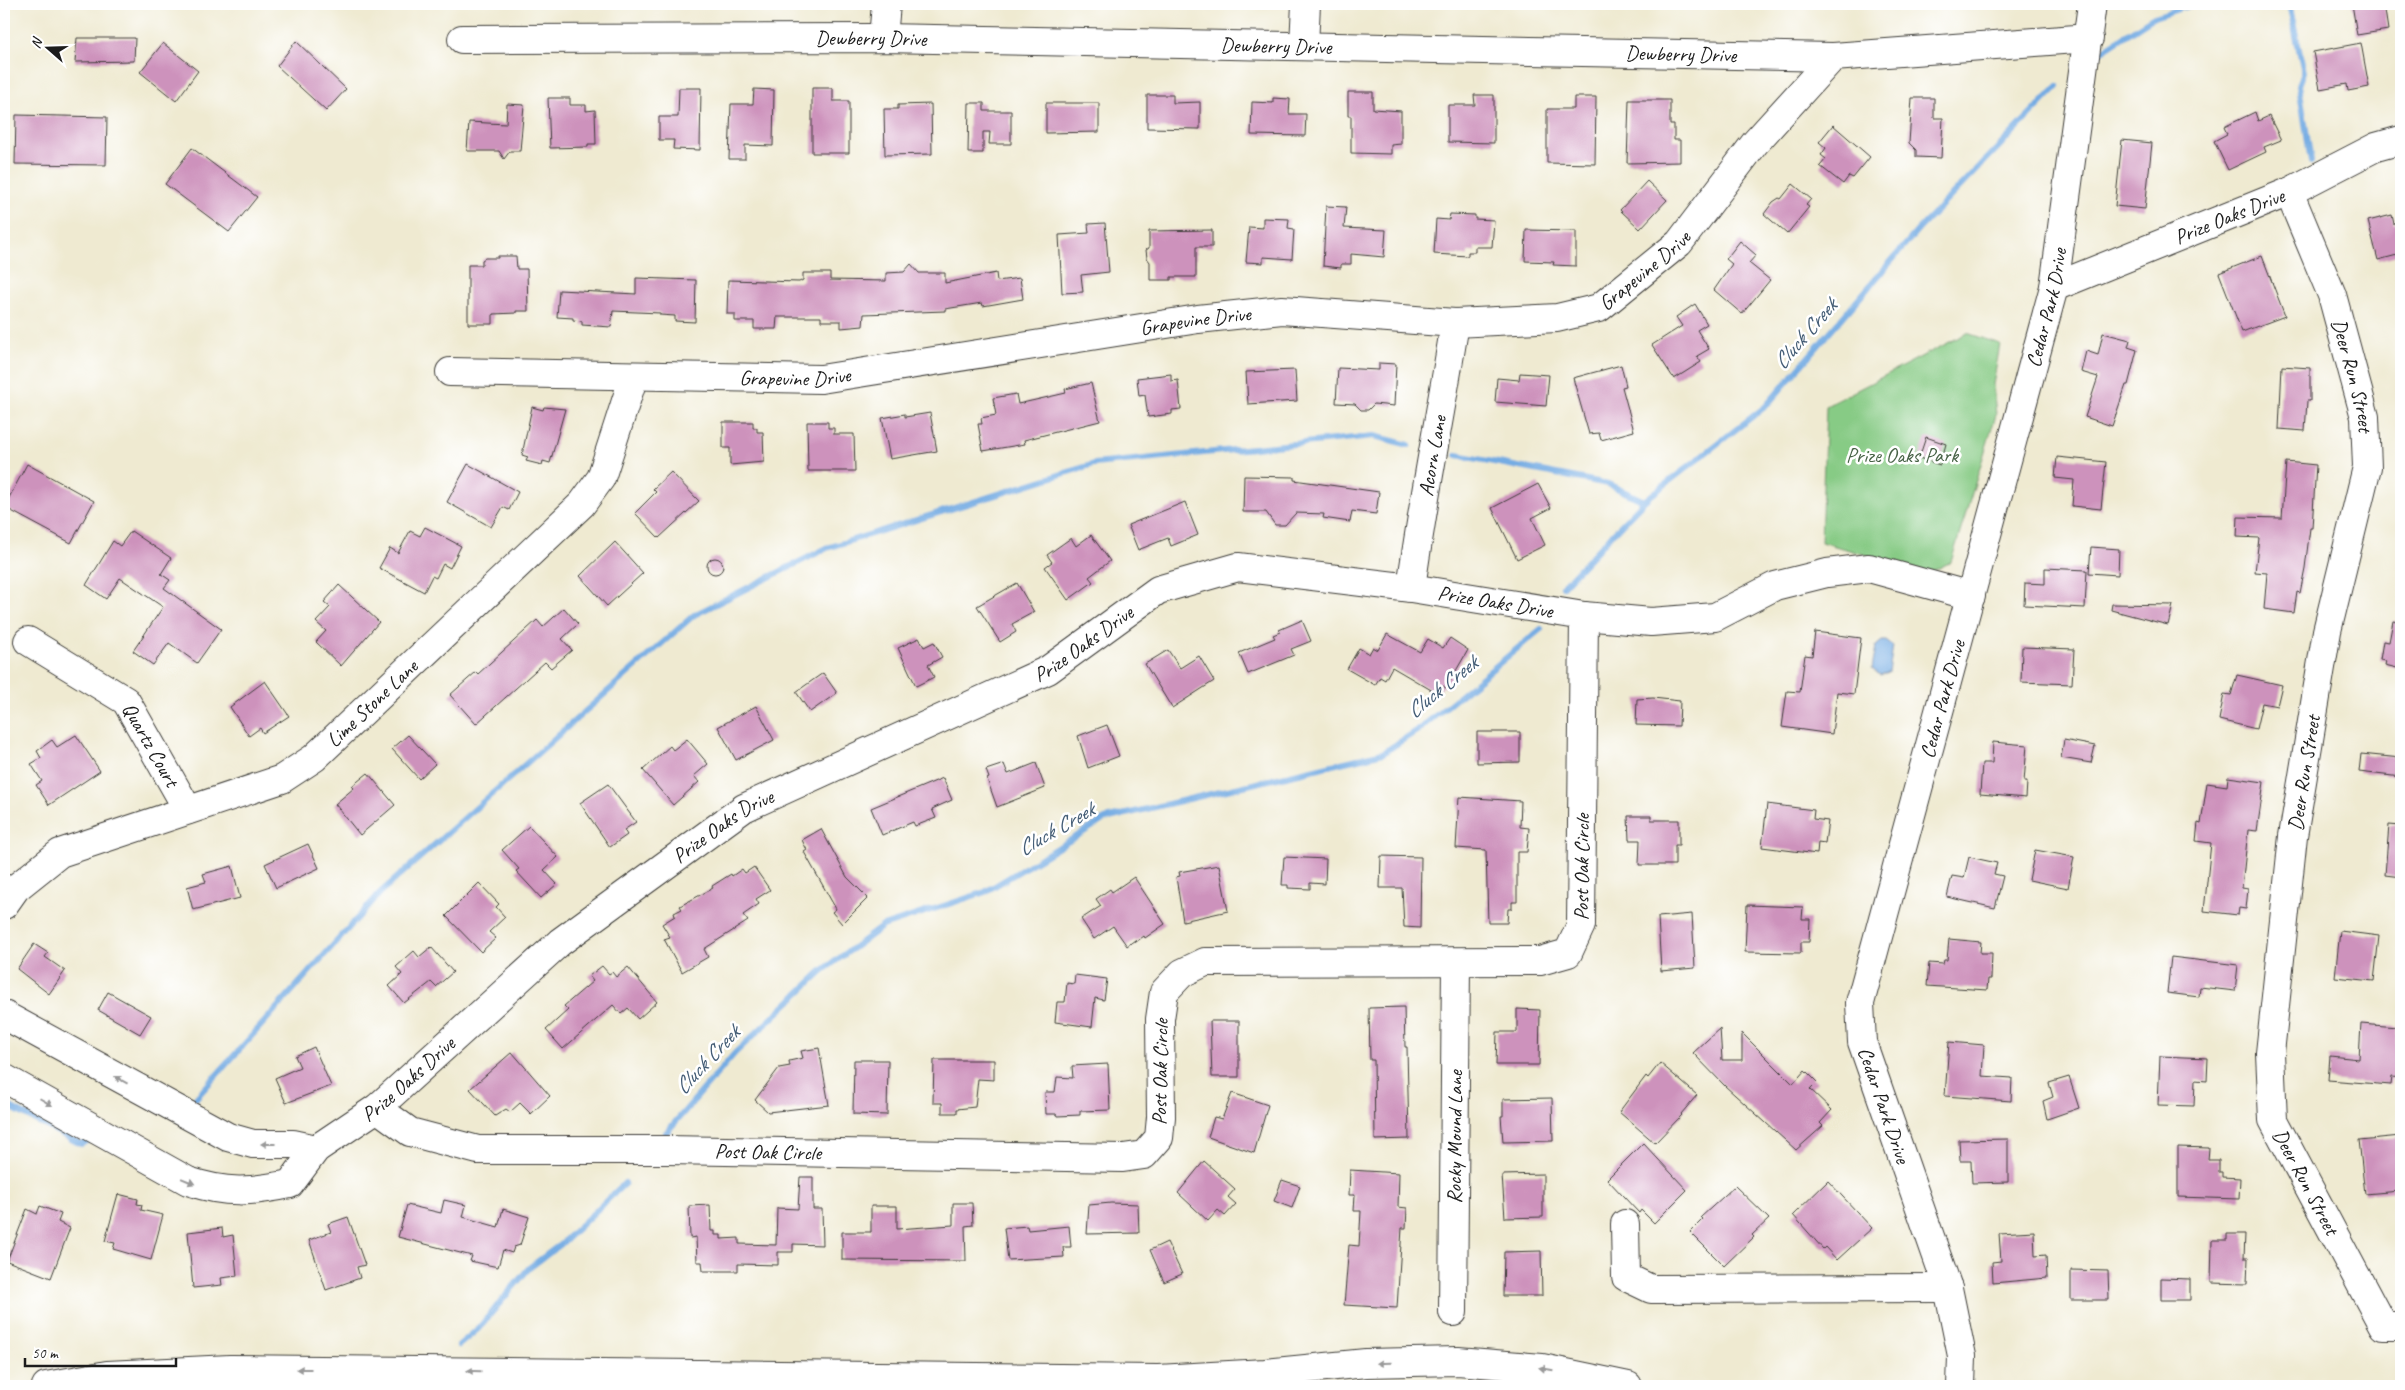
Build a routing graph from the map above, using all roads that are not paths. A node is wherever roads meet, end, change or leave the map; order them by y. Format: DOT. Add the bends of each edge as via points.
graph roads {
  1 [pos="886,4"];
  2 [pos="1306,4"];
  3 [pos="2092,4"];
  4 [pos="884,38"];
  5 [pos="2089,38"];
  6 [pos="462,39"];
  7 [pos="1304,45"];
  8 [pos="1833,56"];
  9 [pos="2401,140"];
  10 [pos="2289,192"];
  11 [pos="2054,287"];
  12 [pos="1455,323"];
  13 [pos="450,372"];
  14 [pos="634,376"];
  15 [pos="1411,588"];
  16 [pos="1971,596"];
  17 [pos="1584,616"];
  18 [pos="28,641"];
  19 [pos="188,810"];
  20 [pos="4,905"];
  21 [pos="1456,962"];
  22 [pos="4,1015"];
  23 [pos="4,1078"];
  24 [pos="377,1108"];
  25 [pos="316,1149"];
  26 [pos="1625,1224"];
  27 [pos="1948,1288"];
  28 [pos="1453,1312"];
  29 [pos="2401,1326"];
  30 [pos="610,1380"];
  31 [pos="1006,1381"];
  32 [pos="46,1386"];
  33 [pos="1628,1386"];
  34 [pos="1960,1386"];
  1 -- 4 [label="street"];
  2 -- 7 [label="street"];
  3 -- 5 [label="street, Cedar Park Drive"];
  4 -- 6 [label="street, Dewberry Drive"];
  4 -- 7 [label="street, Dewberry Drive"];
  5 -- 8 [label="street, Dewberry Drive"];
  5 -- 11 [label="street, Cedar Park Drive"];
  7 -- 8 [label="street, Dewberry Drive"];
  8 -- 12 [label="street, Grapevine Drive" via="1755,143 1679,243 1599,308 1557,318"];
  9 -- 10 [label="street, Prize Oaks Drive" via="2376,147"];
  10 -- 11 [label="street, Prize Oaks Drive"];
  10 -- 29 [label="street, Deer Run Street" via="2332,295 2365,417 2367,467 2327,631 2294,836 2270,1053 2273,1120 2383,1326"];
  11 -- 16 [label="street, Cedar Park Drive"];
  12 -- 14 [label="street, Grapevine Drive" via="1282,310 1198,319 821,379"];
  12 -- 15 [label="street, Acorn Lane"];
  13 -- 14 [label="street, Grapevine Drive"];
  14 -- 19 [label="street, Lime Stone Lane" via="601,478 582,504 314,758 282,779"];
  15 -- 17 [label="street, Prize Oaks Drive"];
  15 -- 24 [label="street, Prize Oaks Drive" via="1238,567 1158,590 1048,670 744,808 560,942"];
  16 -- 17 [label="street, Prize Oaks Drive" via="1868,568 1827,573 1775,586 1715,617 1651,622"];
  16 -- 27 [label="street, Cedar Park Drive" via="1860,1003 1862,1042"];
  17 -- 21 [label="street, Post Oak Circle" via="1582,925 1568,954 1540,961"];
  18 -- 19 [label="street, Quartz Court" via="126,701"];
  19 -- 20 [label="street, Lime Stone Lane" via="60,853 16,888"];
  21 -- 24 [label="street, Post Oak Circle" via="1205,962 1182,973 1164,992 1160,1019 1159,1138 1144,1154 1123,1158 478,1150 410,1132"];
  21 -- 28 [label="street, Rocky Mound Lane"];
  25 -- 22 [label="street, one-way" via="293,1144 253,1144 228,1137"];
  23 -- 25 [label="street, Prize Oaks Drive, one-way" via="163,1168 209,1188 258,1191 290,1184"];
  24 -- 25 [label="street, Prize Oaks Drive"];
  26 -- 27 [label="street" via="1626,1277 1651,1289"];
  27 -- 34 [label="street, Cedar Park Drive" via="1962,1356"];
  30 -- 31 [label="street"];
  30 -- 32 [label="street, one-way" via="230,1369 107,1375"];
  33 -- 31 [label="street, one-way" via="1542,1368 1458,1362 1366,1363 1158,1379"];
}
